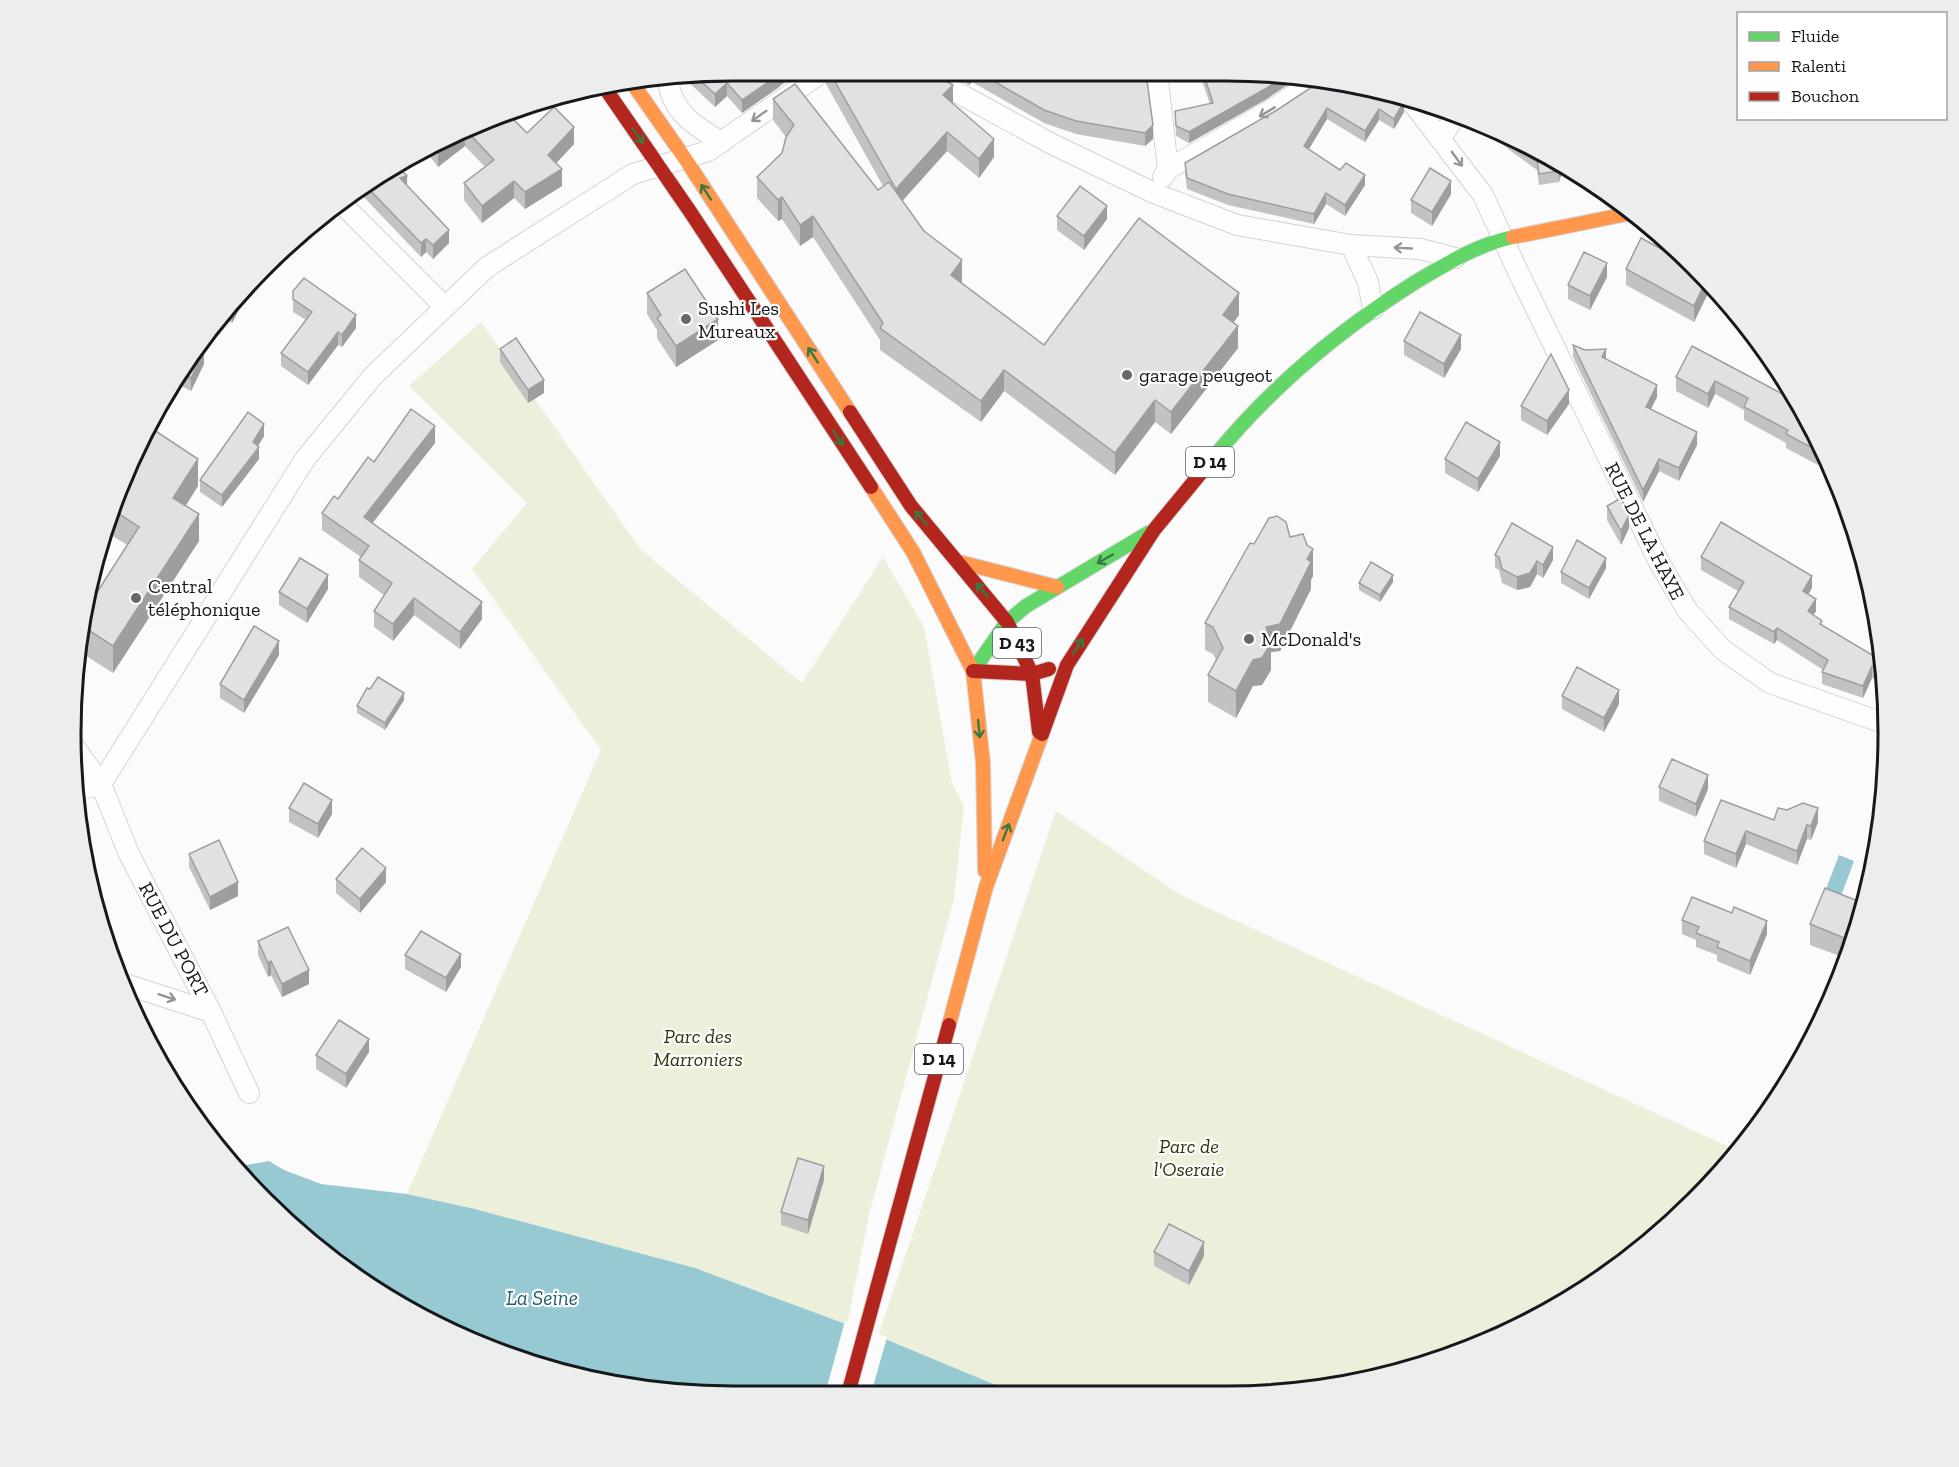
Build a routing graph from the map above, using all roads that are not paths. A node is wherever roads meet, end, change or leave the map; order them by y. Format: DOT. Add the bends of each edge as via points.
graph roads {
  1 [pos="810,81"];
  2 [pos="937,81"];
  3 [pos="1158,81"];
  4 [pos="670,84"];
  5 [pos="1306,86"];
  6 [pos="636,89"];
  7 [pos="609,93"];
  8 [pos="1419,111"];
  9 [pos="1452,122"];
  10 [pos="1441,138"];
  11 [pos="722,142"];
  12 [pos="686,160"];
  13 [pos="660,167"];
  14 [pos="1168,169"];
  15 [pos="1154,193"];
  16 [pos="347,208"];
  17 [pos="1622,215"];
  18 [pos="1504,239"];
  19 [pos="1351,245"];
  20 [pos="1455,258"];
  21 [pos="445,306"];
  22 [pos="1373,309"];
  23 [pos="1154,530"];
  24 [pos="959,562"];
  25 [pos="1057,587"];
  26 [pos="1007,622"];
  27 [pos="1067,665"];
  28 [pos="973,671"];
  29 [pos="1032,674"];
  30 [pos="1878,720"];
  31 [pos="1040,739"];
  32 [pos="82,757"];
  33 [pos="101,784"];
  34 [pos="83,789"];
  35 [pos="986,886"];
  36 [pos="132,986"];
  37 [pos="211,1012"];
  38 [pos="249,1093"];
  39 [pos="850,1386"];
  1 -- 11 [label="street, one-way"];
  2 -- 15 [label="street" via="1050,143"];
  3 -- 14 [label="street"];
  4 -- 11 [label="street" via="679,112"];
  5 -- 14 [label="street, one-way"];
  6 -- 12 [label="main road, D 43"];
  7 -- 13 [label="main road, D 43, one-way"];
  8 -- 10 [label="street, RUE DE LA HAYE"];
  9 -- 10 [label="street"];
  10 -- 18 [label="street, RUE DE LA HAYE, one-way" via="1484,195"];
  11 -- 12 [label="street"];
  12 -- 13 [label="street"];
  24 -- 12 [label="main road, D 43, one-way" via="911,506"];
  13 -- 21 [label="street" via="633,174 573,210 487,267"];
  13 -- 28 [label="main road, D 43, one-way" via="913,552"];
  14 -- 15 [label="street"];
  15 -- 19 [label="street" via="1238,225"];
  16 -- 21 [label="street"];
  17 -- 18 [label="main road, D 14"];
  18 -- 20 [label="main road, D 14"];
  18 -- 30 [label="street, RUE DE LA HAYE" via="1659,562 1686,610 1723,650 1770,683"];
  20 -- 19 [label="street, one-way" via="1420,249"];
  19 -- 22 [label="street" via="1368,282"];
  20 -- 22 [label="main road, D 14"];
  21 -- 33 [label="street" via="374,376 305,459"];
  22 -- 23 [label="main road, D 14" via="1295,371 1247,416"];
  23 -- 25 [label="main road, D 14, one-way"];
  27 -- 23 [label="main road, D 14, one-way"];
  24 -- 25 [label="main road"];
  26 -- 24 [label="main road, D 43, one-way"];
  25 -- 26 [label="main road, D 14"];
  26 -- 28 [label="main road, D 14"];
  26 -- 29 [label="main road, D 43"];
  27 -- 29 [label="main road"];
  27 -- 31 [label="main road, D 14"];
  28 -- 29 [label="main road"];
  28 -- 35 [label="main road, D 14, one-way" via="983,763"];
  29 -- 31 [label="main road, D 43"];
  35 -- 31 [label="main road, D 14, one-way"];
  32 -- 33 [label="street, RUE DU PORT"];
  33 -- 34 [label="street"];
  33 -- 37 [label="street, RUE DU PORT" via="129,854"];
  35 -- 39 [label="main road, D 14"];
  36 -- 37 [label="street, one-way"];
  37 -- 38 [label="street, RUE DU PORT"];
}
